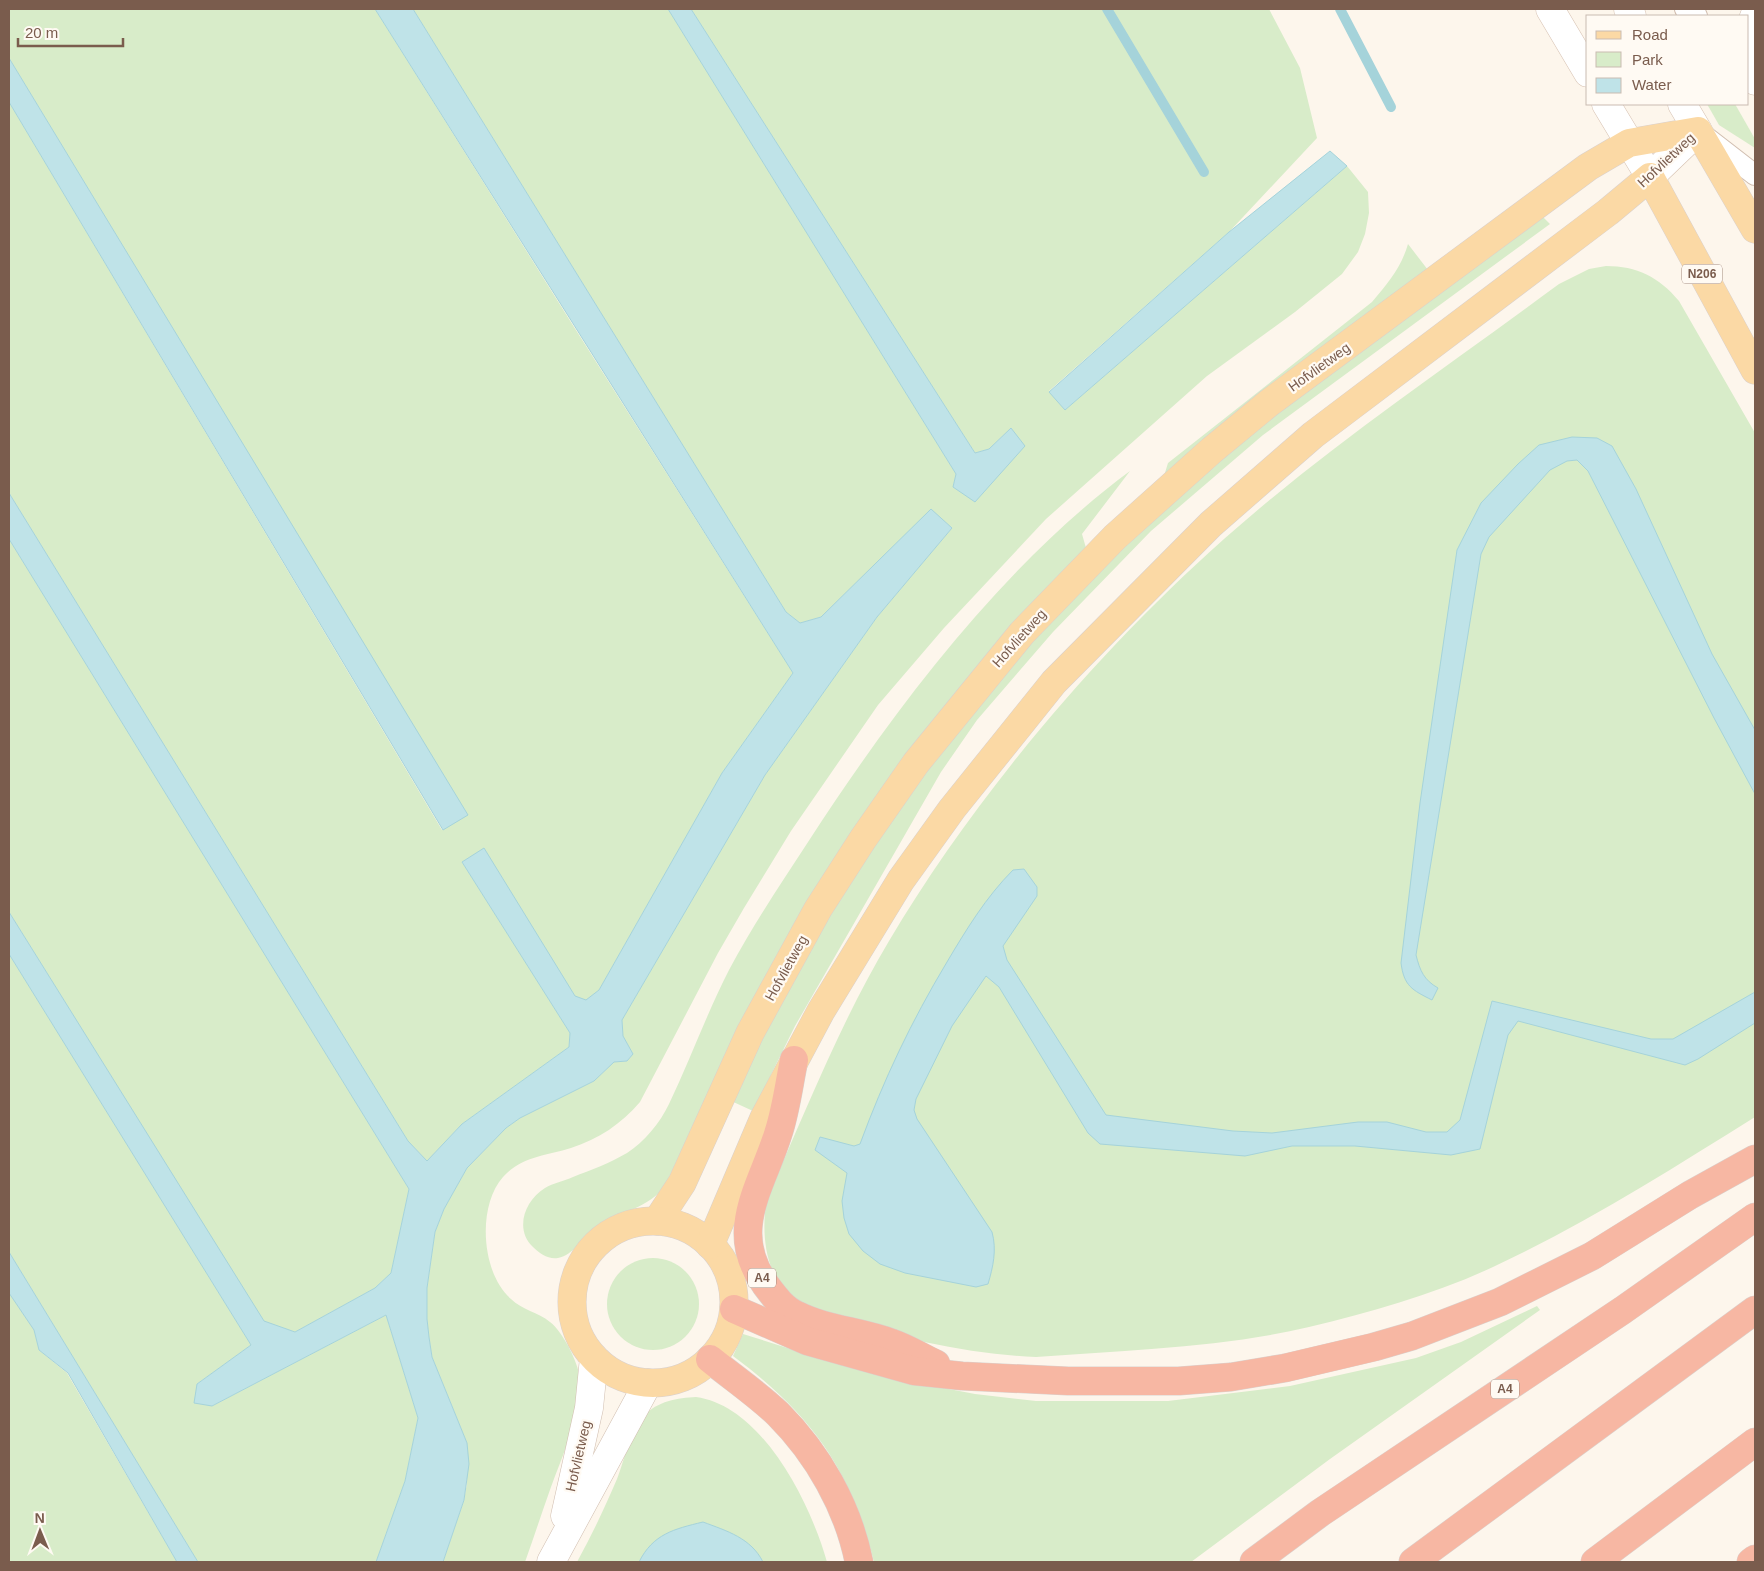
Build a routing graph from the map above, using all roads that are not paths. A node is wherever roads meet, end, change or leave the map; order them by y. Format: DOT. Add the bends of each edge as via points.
graph roads {
  1 [pos="1550,9"];
  2 [pos="1755,14"];
  3 [pos="1751,64"];
  4 [pos="1586,70"];
  5 [pos="1607,105"];
  6 [pos="1683,105"];
  7 [pos="1698,131"];
  8 [pos="1630,143"];
  9 [pos="1755,175"];
  10 [pos="1650,177"];
  11 [pos="1755,229"];
  12 [pos="1755,370"];
  13 [pos="794,1060"];
  14 [pos="1755,1160"];
  15 [pos="1755,1217"];
  16 [pos="657,1221"];
  17 [pos="710,1245"];
  18 [pos="734,1309"];
  19 [pos="1755,1310"];
  20 [pos="594,1358"];
  21 [pos="710,1359"];
  22 [pos="962,1376"];
  23 [pos="648,1383"];
  24 [pos="1755,1442"];
  25 [pos="554,1558"];
  26 [pos="1755,1559"];
  27 [pos="860,1562"];
  28 [pos="1254,1562"];
  29 [pos="1413,1562"];
  30 [pos="1595,1562"];
  31 [pos="1751,1562"];
  1 -- 4 [label="street"];
  2 -- 3 [label="street" via="1750,36"];
  5 -- 8 [label="street, N206"];
  6 -- 7 [label="street"];
  7 -- 8 [label="main road, Hofvlietweg"];
  7 -- 9 [label="lane"];
  7 -- 10 [label="street, Hofvlietweg"];
  7 -- 11 [label="main road"];
  8 -- 10 [label="street, N206"];
  8 -- 16 [label="main road, Hofvlietweg" via="1588,167 1269,403 1163,492 1022,634 916,763 818,909 750,1033 682,1183"];
  10 -- 12 [label="main road, N206"];
  10 -- 13 [label="main road, Hofvlietweg" via="1313,435 1211,524 1085,650 1009,735 901,880"];
  13 -- 17 [label="main road, Hofvlietweg" via="764,1118"];
  13 -- 22 [label="highway, A4" via="779,1133 747,1221 754,1264 777,1301 795,1315 820,1325 891,1342"];
  14 -- 22 [label="highway, A4" via="1690,1195 1592,1256 1500,1302 1374,1347 1286,1368 1196,1380 1068,1382"];
  15 -- 28 [label="highway, A4" via="1624,1310 1320,1513"];
  16 -- 17 [label="main road" via="691,1231"];
  16 -- 20 [label="main road" via="630,1224 606,1236 580,1267 572,1293 573,1314 578,1335"];
  17 -- 18 [label="main road" via="729,1274"];
  18 -- 21 [label="main road" via="726,1336"];
  18 -- 22 [label="highway, A4" via="807,1341 914,1371"];
  19 -- 29 [label="highway"];
  20 -- 23 [label="main road" via="618,1375"];
  20 -- 25 [label="street, Hofvlietweg" via="589,1408"];
  21 -- 23 [label="main road" via="688,1375"];
  21 -- 27 [label="highway" via="777,1413 806,1444 829,1481"];
  23 -- 25 [label="street, Hofvlietweg"];
  24 -- 30 [label="highway"];
  26 -- 31 [label="highway"];
}
